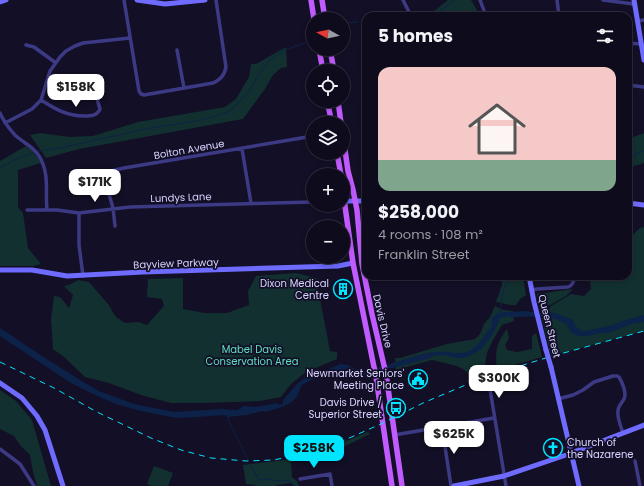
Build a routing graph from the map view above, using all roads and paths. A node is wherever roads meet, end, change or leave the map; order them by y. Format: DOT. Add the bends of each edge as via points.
graph roads {
  1 [pos="6,0"];
  2 [pos="124,0"];
  3 [pos="137,0"];
  4 [pos="205,0"];
  5 [pos="216,0"];
  6 [pos="311,0"];
  7 [pos="322,0"];
  8 [pos="403,0"];
  9 [pos="480,0"];
  10 [pos="557,0"];
  11 [pos="603,0"];
  12 [pos="0,2"];
  13 [pos="170,2"];
  14 [pos="634,2"];
  15 [pos="313,12"];
  16 [pos="324,12"];
  17 [pos="410,12"];
  18 [pos="484,12"];
  19 [pos="559,12"];
  20 [pos="644,20"];
  21 [pos="638,21"];
  22 [pos="130,38"];
  23 [pos="632,43"];
  24 [pos="641,44"];
  25 [pos="26,45"];
  26 [pos="177,50"];
  27 [pos="644,60"];
  28 [pos="56,63"];
  29 [pos="632,86"];
  30 [pos="644,87"];
  31 [pos="184,88"];
  32 [pos="94,89"];
  33 [pos="41,100"];
  34 [pos="0,113"];
  35 [pos="5,123"];
  36 [pos="306,137"];
  37 [pos="242,149"];
  38 [pos="346,160"];
  39 [pos="362,200"];
  40 [pos="350,201"];
  41 [pos="355,201"];
  42 [pos="306,202"];
  43 [pos="251,204"];
  44 [pos="632,204"];
  45 [pos="644,205"];
  46 [pos="113,208"];
  47 [pos="27,210"];
  48 [pos="47,210"];
  49 [pos="346,212"];
  50 [pos="79,213"];
  51 [pos="115,226"];
  52 [pos="362,246"];
  53 [pos="353,263"];
  54 [pos="0,270"];
  55 [pos="83,276"];
  56 [pos="367,280"];
  57 [pos="530,280"];
  58 [pos="574,280"];
  59 [pos="531,290"];
  60 [pos="489,382"];
  61 [pos="0,383"];
  62 [pos="558,399"];
  63 [pos="494,418"];
  64 [pos="644,425"];
  65 [pos="442,427"];
  66 [pos="622,434"];
  67 [pos="394,435"];
  68 [pos="0,449"];
  69 [pos="570,453"];
  70 [pos="635,461"];
  71 [pos="504,476"];
  72 [pos="300,479"];
  73 [pos="641,483"];
  74 [pos="34,486"];
  75 [pos="63,486"];
  76 [pos="332,486"];
  77 [pos="392,486"];
  78 [pos="402,486"];
  79 [pos="452,486"];
  80 [pos="506,486"];
  81 [pos="579,486"];
  1 -- 12 [label="main road"];
  2 -- 22 [label="street"];
  3 -- 13 [label="main road" via="165,4"];
  4 -- 13 [label="main road"];
  5 -- 31 [label="street" via="226,67 224,74 213,83"];
  6 -- 15 [label="main road"];
  7 -- 16 [label="main road"];
  8 -- 17 [label="street"];
  9 -- 18 [label="street"];
  10 -- 19 [label="street"];
  11 -- 14 [label="street"];
  14 -- 21 [label="main road"];
  20 -- 21 [label="street"];
  21 -- 24 [label="main road"];
  22 -- 28 [label="street" via="83,43 66,51"];
  22 -- 31 [label="street" via="141,94"];
  23 -- 24 [label="street"];
  24 -- 27 [label="main road"];
  25 -- 28 [label="street" via="34,47"];
  26 -- 31 [label="street"];
  28 -- 33 [label="street" via="50,71"];
  29 -- 30 [label="street"];
  32 -- 33 [label="street" via="100,109 92,116 67,114"];
  33 -- 35 [label="street" via="32,109"];
  34 -- 35 [label="street"];
  35 -- 48 [label="street" via="40,156 47,179"];
  36 -- 37 [label="street, Bolton Avenue"];
  37 -- 43 [label="street"];
  37 -- 46 [label="street, Bolton Avenue" via="107,172 104,180"];
  38 -- 41 [label="main road, Davis Drive"];
  39 -- 41 [label="main road"];
  40 -- 41 [label="main road"];
  41 -- 52 [label="main road, Davis Drive"];
  42 -- 43 [label="street, Lundys Lane"];
  43 -- 46 [label="street, Lundys Lane"];
  44 -- 45 [label="main road"];
  46 -- 50 [label="street, Lundys Lane"];
  46 -- 51 [label="street"];
  47 -- 48 [label="street, Lundys Lane"];
  48 -- 50 [label="street, Lundys Lane"];
  49 -- 53 [label="main road, Davis Drive"];
  50 -- 55 [label="street" via="79,245"];
  53 -- 55 [label="main road, Bayview Parkway" via="338,266"];
  53 -- 77 [label="main road, Davis Drive" via="373,358"];
  54 -- 55 [label="main road, Bayview Parkway" via="32,270"];
  56 -- 67 [label="main road, Davis Drive" via="386,374"];
  57 -- 59 [label="main road, Queen Street"];
  58 -- 59 [label="street" via="568,287"];
  59 -- 62 [label="main road, Queen Street, bridge"];
  60 -- 63 [label="street"];
  61 -- 75 [label="main road" via="22,398 37,416 45,430"];
  62 -- 66 [label="street" via="573,395 594,382 619,377 625,394 618,410"];
  62 -- 69 [label="main road, Queen Street"];
  63 -- 65 [label="street"];
  63 -- 71 [label="street"];
  64 -- 66 [label="main road"];
  65 -- 67 [label="street"];
  65 -- 79 [label="street"];
  66 -- 69 [label="main road"];
  67 -- 78 [label="main road, Davis Drive"];
  68 -- 74 [label="street" via="20,464"];
  69 -- 71 [label="main road"];
  69 -- 81 [label="main road"];
  70 -- 73 [label="street"];
  71 -- 79 [label="main road"];
  71 -- 80 [label="street"];
  72 -- 76 [label="street" via="330,474"];
}
